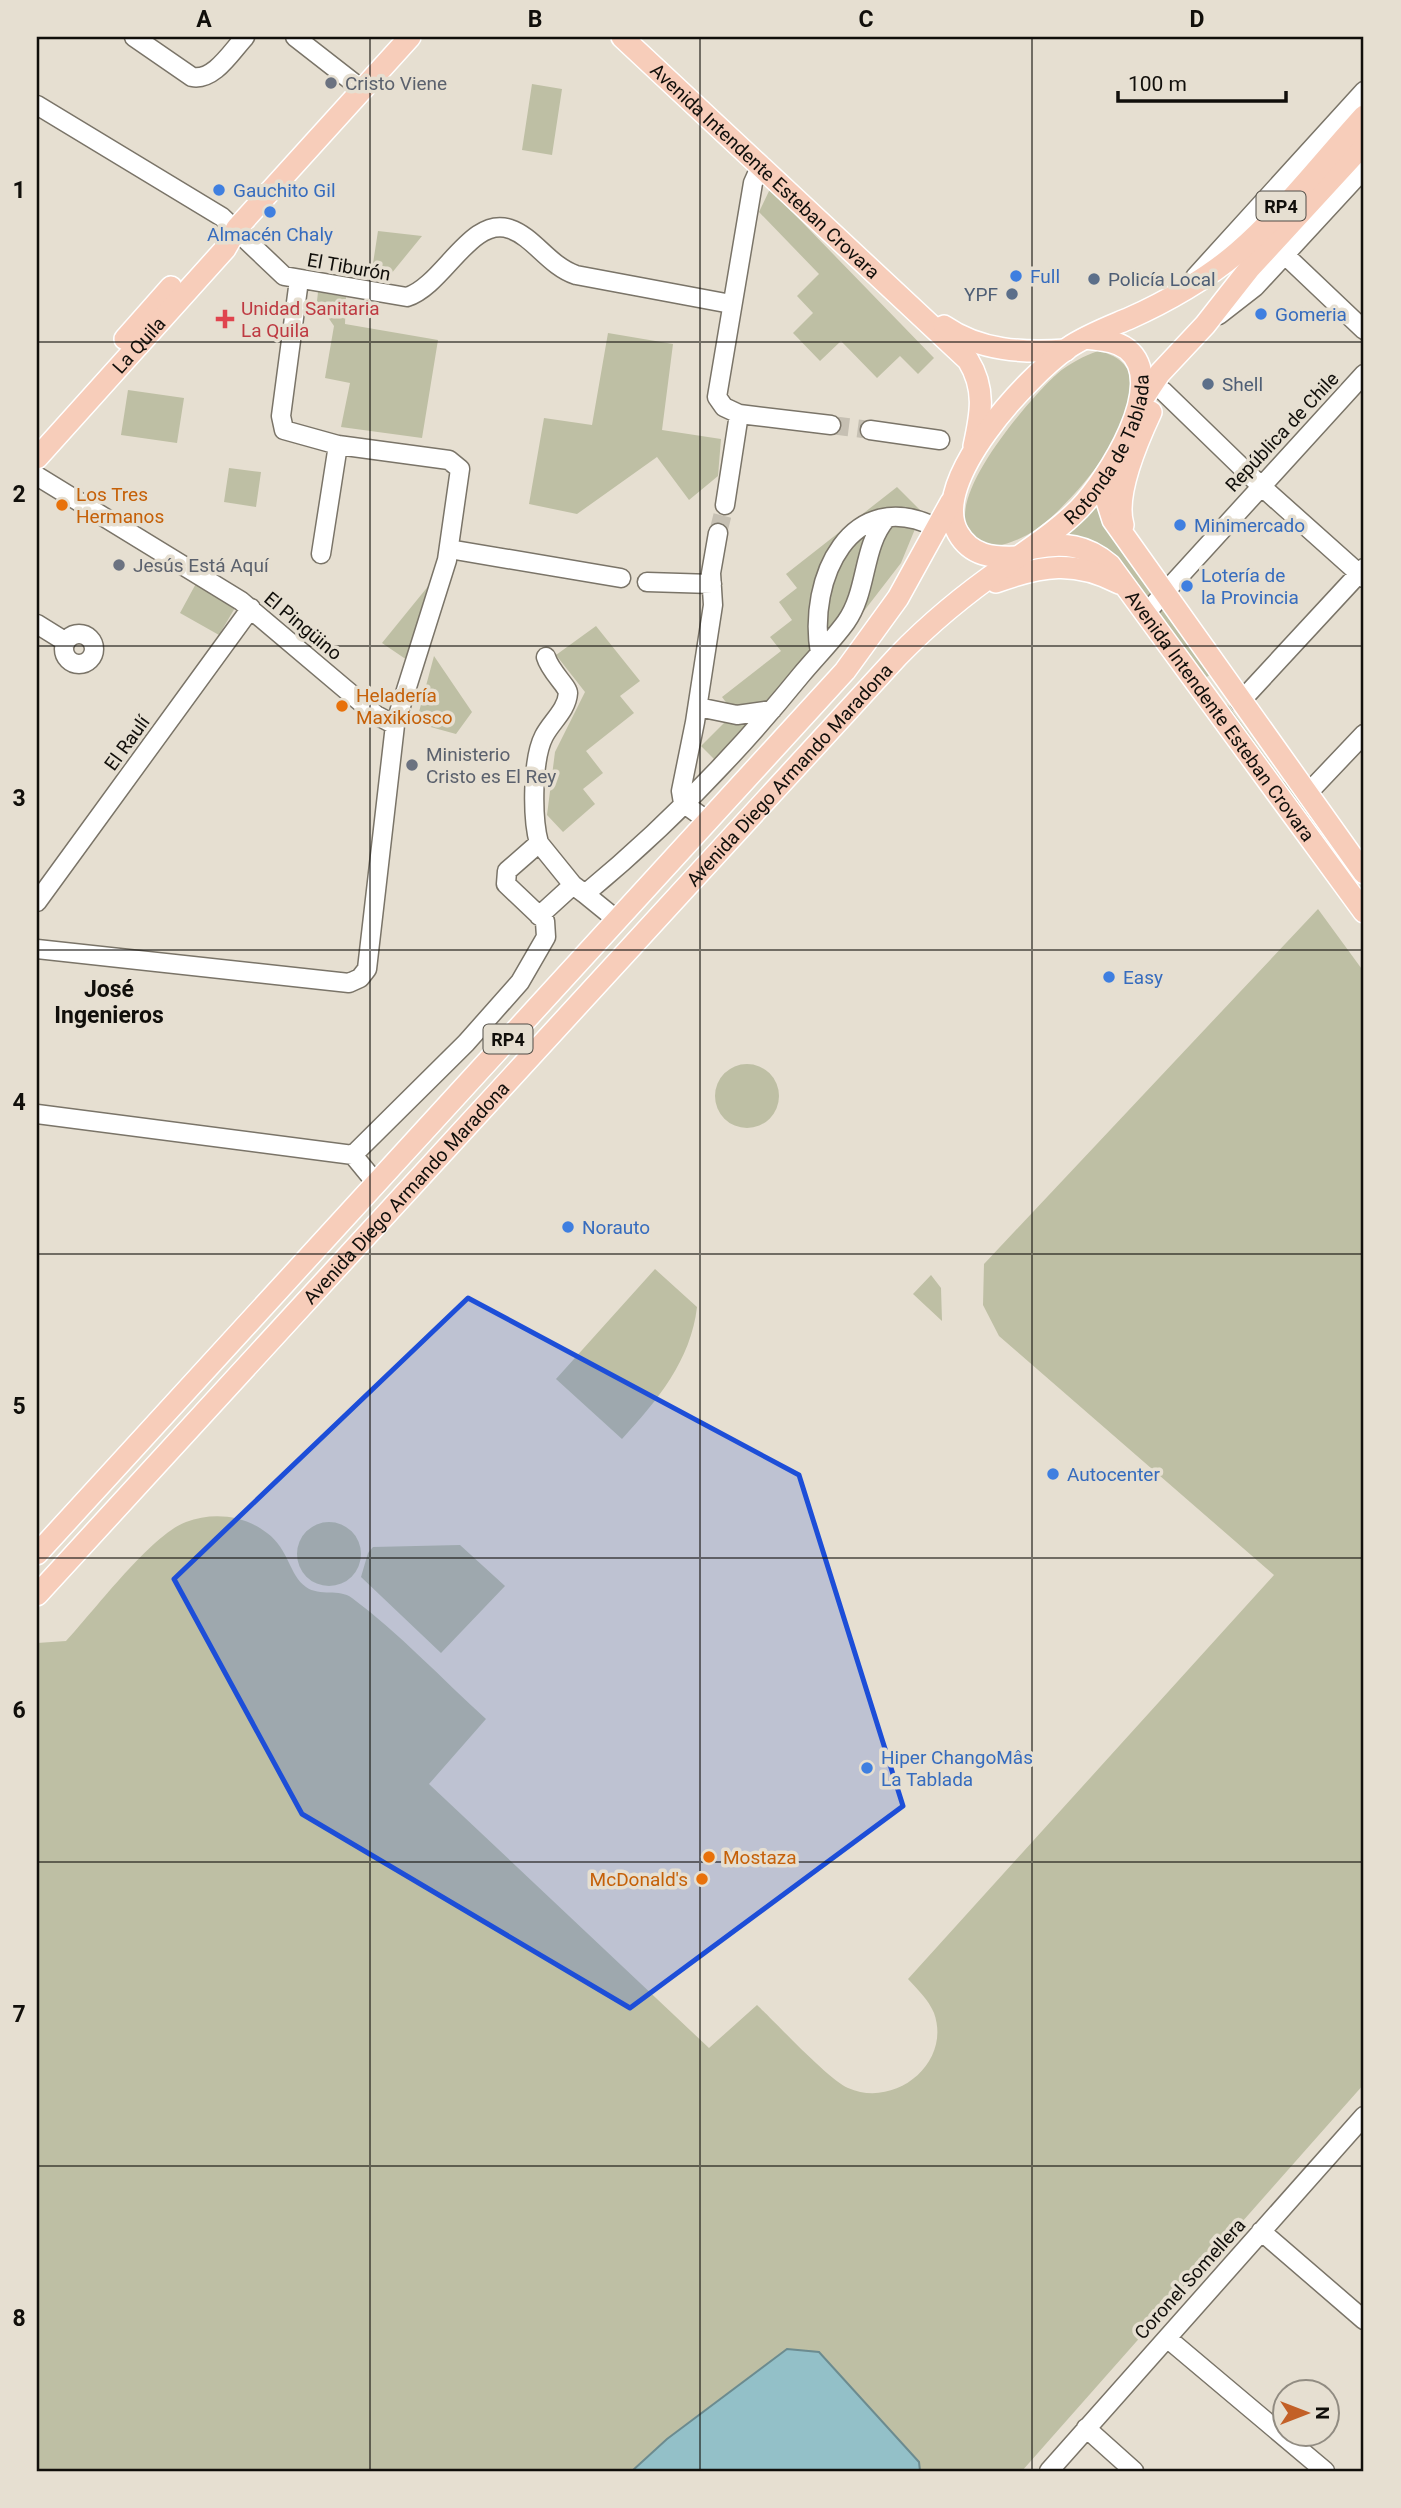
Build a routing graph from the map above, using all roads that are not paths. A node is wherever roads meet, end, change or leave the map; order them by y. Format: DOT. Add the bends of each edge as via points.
graph roads {
  1 [pos="134,37"];
  2 [pos="245,37"];
  3 [pos="295,37"];
  4 [pos="410,37"];
  5 [pos="622,37"];
  6 [pos="363,90"];
  7 [pos="1364,91"];
  8 [pos="37,105"];
  9 [pos="1364,116"];
  10 [pos="1364,144"];
  11 [pos="761,165"];
  12 [pos="1364,169"];
  13 [pos="237,228"];
  14 [pos="1285,255"];
  15 [pos="299,280"];
  16 [pos="1188,285"];
  17 [pos="731,304"];
  18 [pos="911,304"];
  19 [pos="1201,329"];
  20 [pos="1364,330"];
  21 [pos="1086,338"];
  22 [pos="1066,350"];
  23 [pos="1364,374"];
  24 [pos="1163,391"];
  25 [pos="1142,400"];
  26 [pos="739,414"];
  27 [pos="831,425"];
  28 [pos="870,430"];
  29 [pos="37,436"];
  30 [pos="940,440"];
  31 [pos="338,445"];
  32 [pos="973,451"];
  33 [pos="37,458"];
  34 [pos="37,475"];
  35 [pos="1105,476"];
  36 [pos="1261,485"];
  37 [pos="951,502"];
  38 [pos="725,505"];
  39 [pos="886,519"];
  40 [pos="937,528"];
  41 [pos="719,533"];
  42 [pos="1129,544"];
  43 [pos="449,549"];
  44 [pos="321,554"];
  45 [pos="1018,562"];
  46 [pos="1363,573"];
  47 [pos="621,578"];
  48 [pos="647,582"];
  49 [pos="712,584"];
  50 [pos="1127,587"];
  51 [pos="1164,592"];
  52 [pos="251,608"];
  53 [pos="1146,613"];
  54 [pos="37,624"];
  55 [pos="66,642"];
  56 [pos="820,653"];
  57 [pos="546,657"];
  58 [pos="1240,702"];
  59 [pos="698,707"];
  60 [pos="772,710"];
  61 [pos="395,725"];
  62 [pos="1364,734"];
  63 [pos="1307,794"];
  64 [pos="683,803"];
  65 [pos="708,821"];
  66 [pos="539,843"];
  67 [pos="1364,873"];
  68 [pos="579,889"];
  69 [pos="1361,901"];
  70 [pos="37,902"];
  71 [pos="539,916"];
  72 [pos="617,920"];
  73 [pos="37,949"];
  74 [pos="37,1114"];
  75 [pos="353,1155"];
  76 [pos="376,1184"];
  77 [pos="37,1555"];
  78 [pos="37,1595"];
  79 [pos="1362,2122"];
  80 [pos="1261,2231"];
  81 [pos="1364,2320"];
  82 [pos="1167,2337"];
  83 [pos="1086,2428"];
  84 [pos="1049,2471"];
  85 [pos="1134,2471"];
  86 [pos="1325,2471"];
  1 -- 2 [label="street" via="200,78 212,72"];
  3 -- 6 [label="street"];
  4 -- 6 [label="main road, La Quila"];
  5 -- 11 [label="main road, Avenida Intendente Esteban Crovara"];
  6 -- 13 [label="main road, La Quila"];
  7 -- 16 [label="street"];
  8 -- 13 [label="street, El Tiburón"];
  9 -- 16 [label="main road, RP4" via="1238,252"];
  10 -- 19 [label="main road, RP4" via="1249,269"];
  11 -- 17 [label="street" via="753,183"];
  11 -- 18 [label="main road, Avenida Intendente Esteban Crovara"];
  12 -- 14 [label="street"];
  13 -- 15 [label="street, El Tiburón" via="284,275"];
  13 -- 29 [label="main road, La Quila" via="215,239"];
  13 -- 33 [label="main road, La Quila" via="225,249"];
  14 -- 19 [label="street" via="1255,287"];
  14 -- 20 [label="street"];
  15 -- 17 [label="street, El Tiburón" via="407,297 425,289 481,232 494,226 517,232 555,266 576,275"];
  15 -- 31 [label="street" via="281,424 289,434"];
  16 -- 21 [label="main road, RP4"];
  17 -- 26 [label="street" via="716,391 723,407"];
  18 -- 22 [label="main road, Avenida Intendente Esteban Crovara" via="951,331 991,346 1032,352"];
  18 -- 32 [label="main road, Avenida Intendente Esteban Crovara" via="968,360 979,379 981,410"];
  19 -- 24 [label="main road"];
  19 -- 25 [label="main road, RP4"];
  21 -- 22 [label="main road, RP4"];
  21 -- 25 [label="main road, Rotonda de Tablada" via="1117,343 1134,357"];
  22 -- 32 [label="main road, RP4" via="1021,392"];
  23 -- 36 [label="street, República de Chile"];
  24 -- 36 [label="street"];
  24 -- 42 [label="main road" via="1147,422 1120,502"];
  25 -- 35 [label="main road, Rotonda de Tablada / RP4"];
  26 -- 27 [label="street"];
  26 -- 38 [label="street"];
  28 -- 30 [label="street"];
  31 -- 43 [label="street" via="456,463 460,476"];
  31 -- 44 [label="street"];
  32 -- 37 [label="main road, RP4"];
  34 -- 52 [label="street, El Pingüino"];
  35 -- 42 [label="main road, Avenida Intendente Esteban Crovara" via="1108,508"];
  35 -- 45 [label="main road, Rotonda de Tablada / RP4" via="1080,508"];
  36 -- 46 [label="street"];
  36 -- 51 [label="street, República de Chile"];
  37 -- 40 [label="main road, Avenida Diego Armando Maradona / RP4"];
  37 -- 45 [label="main road" via="955,529 969,548"];
  39 -- 40 [label="street" via="915,517"];
  39 -- 56 [label="street" via="873,539 861,589 848,617"];
  39 -- 56 [label="street" via="851,535 829,566 816,610"];
  40 -- 65 [label="main road, Avenida Diego Armando Maradona / RP4" via="869,642"];
  41 -- 49 [label="street"];
  42 -- 51 [label="main road, Avenida Intendente Esteban Crovara"];
  43 -- 47 [label="street"];
  43 -- 61 [label="street"];
  45 -- 50 [label="main road" via="1087,568"];
  45 -- 50 [label="main road, Avenida Intendente Esteban Crovara" via="1059,545 1090,549"];
  45 -- 78 [label="main road, Avenida Diego Armando Maradona / RP4" via="971,591 923,630 865,690"];
  46 -- 58 [label="street"];
  48 -- 49 [label="street"];
  49 -- 59 [label="street"];
  50 -- 53 [label="main road, Avenida Intendente Esteban Crovara"];
  51 -- 53 [label="street, República de Chile"];
  51 -- 58 [label="main road, Avenida Intendente Esteban Crovara"];
  52 -- 61 [label="street, El Pingüino" via="376,715"];
  52 -- 70 [label="street, El Raulí"];
  53 -- 69 [label="main road, Avenida Intendente Esteban Crovara"];
  54 -- 55 [label="street"];
  56 -- 60 [label="street"];
  57 -- 66 [label="street" via="549,669 568,692 541,743 533,805"];
  58 -- 63 [label="main road, Avenida Intendente Esteban Crovara"];
  59 -- 60 [label="street" via="737,715"];
  59 -- 64 [label="street" via="681,791"];
  60 -- 64 [label="street" via="726,765"];
  61 -- 73 [label="street" via="368,969 360,978 349,983"];
  62 -- 63 [label="street"];
  63 -- 67 [label="main road, Avenida Intendente Esteban Crovara"];
  64 -- 65 [label="street"];
  64 -- 68 [label="street" via="647,843"];
  65 -- 72 [label="main road, Avenida Diego Armando Maradona / RP4"];
  66 -- 68 [label="street"];
  66 -- 71 [label="street" via="505,876 506,884"];
  68 -- 71 [label="street"];
  68 -- 72 [label="street"];
  71 -- 75 [label="street" via="545,921 546,937 520,982 466,1043"];
  72 -- 76 [label="main road, Avenida Diego Armando Maradona / RP4"];
  74 -- 75 [label="street"];
  75 -- 76 [label="street"];
  76 -- 77 [label="main road, Avenida Diego Armando Maradona / RP4"];
  79 -- 80 [label="street, Coronel Somellera"];
  80 -- 81 [label="street"];
  80 -- 82 [label="street, Coronel Somellera"];
  82 -- 83 [label="street, Coronel Somellera"];
  82 -- 86 [label="street"];
  83 -- 84 [label="street, Coronel Somellera"];
  83 -- 85 [label="street"];
}
